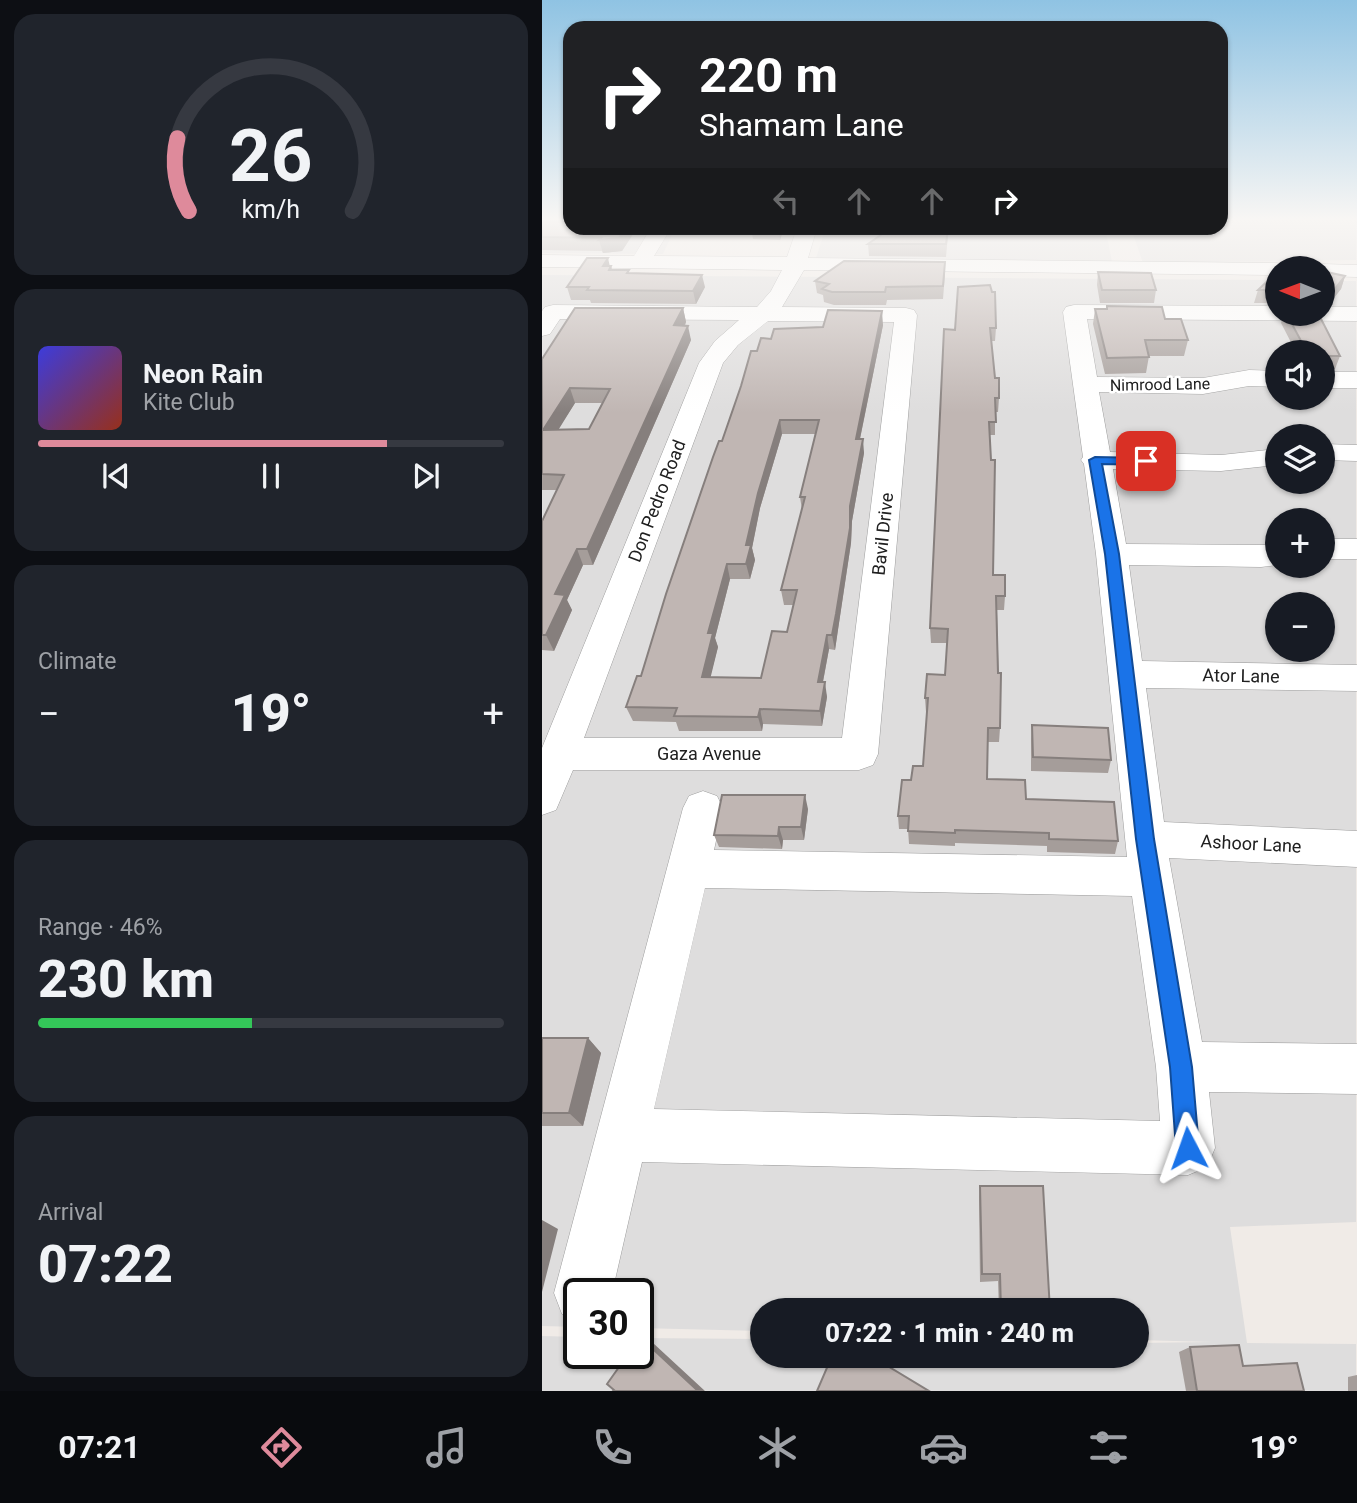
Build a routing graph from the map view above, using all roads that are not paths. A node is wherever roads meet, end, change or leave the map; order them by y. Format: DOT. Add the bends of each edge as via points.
graph roads {
  1 [pos="786,283"];
  2 [pos="1182,283"];
  3 [pos="1199,283"];
  4 [pos="1201,312"];
  5 [pos="1265,313"];
  6 [pos="761,314"];
  7 [pos="1335,314"];
  8 [pos="1356,314"];
  9 [pos="548,320"];
  10 [pos="1265,379"];
  11 [pos="1335,380"];
  12 [pos="1356,380"];
  13 [pos="1084,384"];
  14 [pos="1335,452"];
  15 [pos="1356,453"];
  16 [pos="1265,458"];
  17 [pos="1095,460"];
  18 [pos="1335,549"];
  19 [pos="1356,549"];
  20 [pos="1112,554"];
  21 [pos="1265,555"];
  22 [pos="1125,674"];
  23 [pos="1356,678"];
  24 [pos="559,754"];
  25 [pos="859,754"];
  26 [pos="542,798"];
  27 [pos="703,808"];
  28 [pos="1356,849"];
  29 [pos="1148,858"];
  30 [pos="688,869"];
  31 [pos="1181,1067"];
  32 [pos="1356,1069"];
  33 [pos="623,1135"];
  34 [pos="587,1278"];
  1 -- 6 [label="street, Don Pedro Road" via="778,299"];
  2 -- 4 [label="street"];
  3 -- 4 [label="street"];
  4 -- 5 [label="street"];
  4 -- 13 [label="street" via="1075,312"];
  6 -- 9 [label="street"];
  6 -- 24 [label="street, Don Pedro Road" via="732,335 711,363"];
  6 -- 25 [label="street, Bavil Drive" via="907,315"];
  7 -- 8 [label="street"];
  10 -- 13 [label="street, Nimrood Lane" via="1203,386"];
  11 -- 12 [label="street"];
  13 -- 17 [label="street"];
  14 -- 15 [label="street"];
  16 -- 17 [label="street" via="1221,463"];
  17 -- 20 [label="street"];
  18 -- 19 [label="street"];
  20 -- 21 [label="street"];
  20 -- 22 [label="street"];
  22 -- 23 [label="street, Ator Lane"];
  22 -- 29 [label="street"];
  24 -- 25 [label="street, Gaza Avenue"];
  24 -- 26 [label="street, Don Pedro Road"];
  27 -- 30 [label="street"];
  28 -- 29 [label="street, Ashoor Lane"];
  29 -- 30 [label="street, Ashoor Lane"];
  29 -- 31 [label="street"];
  30 -- 33 [label="street"];
  31 -- 32 [label="street"];
  31 -- 33 [label="street" via="1188,1148"];
  33 -- 34 [label="street"];
}
